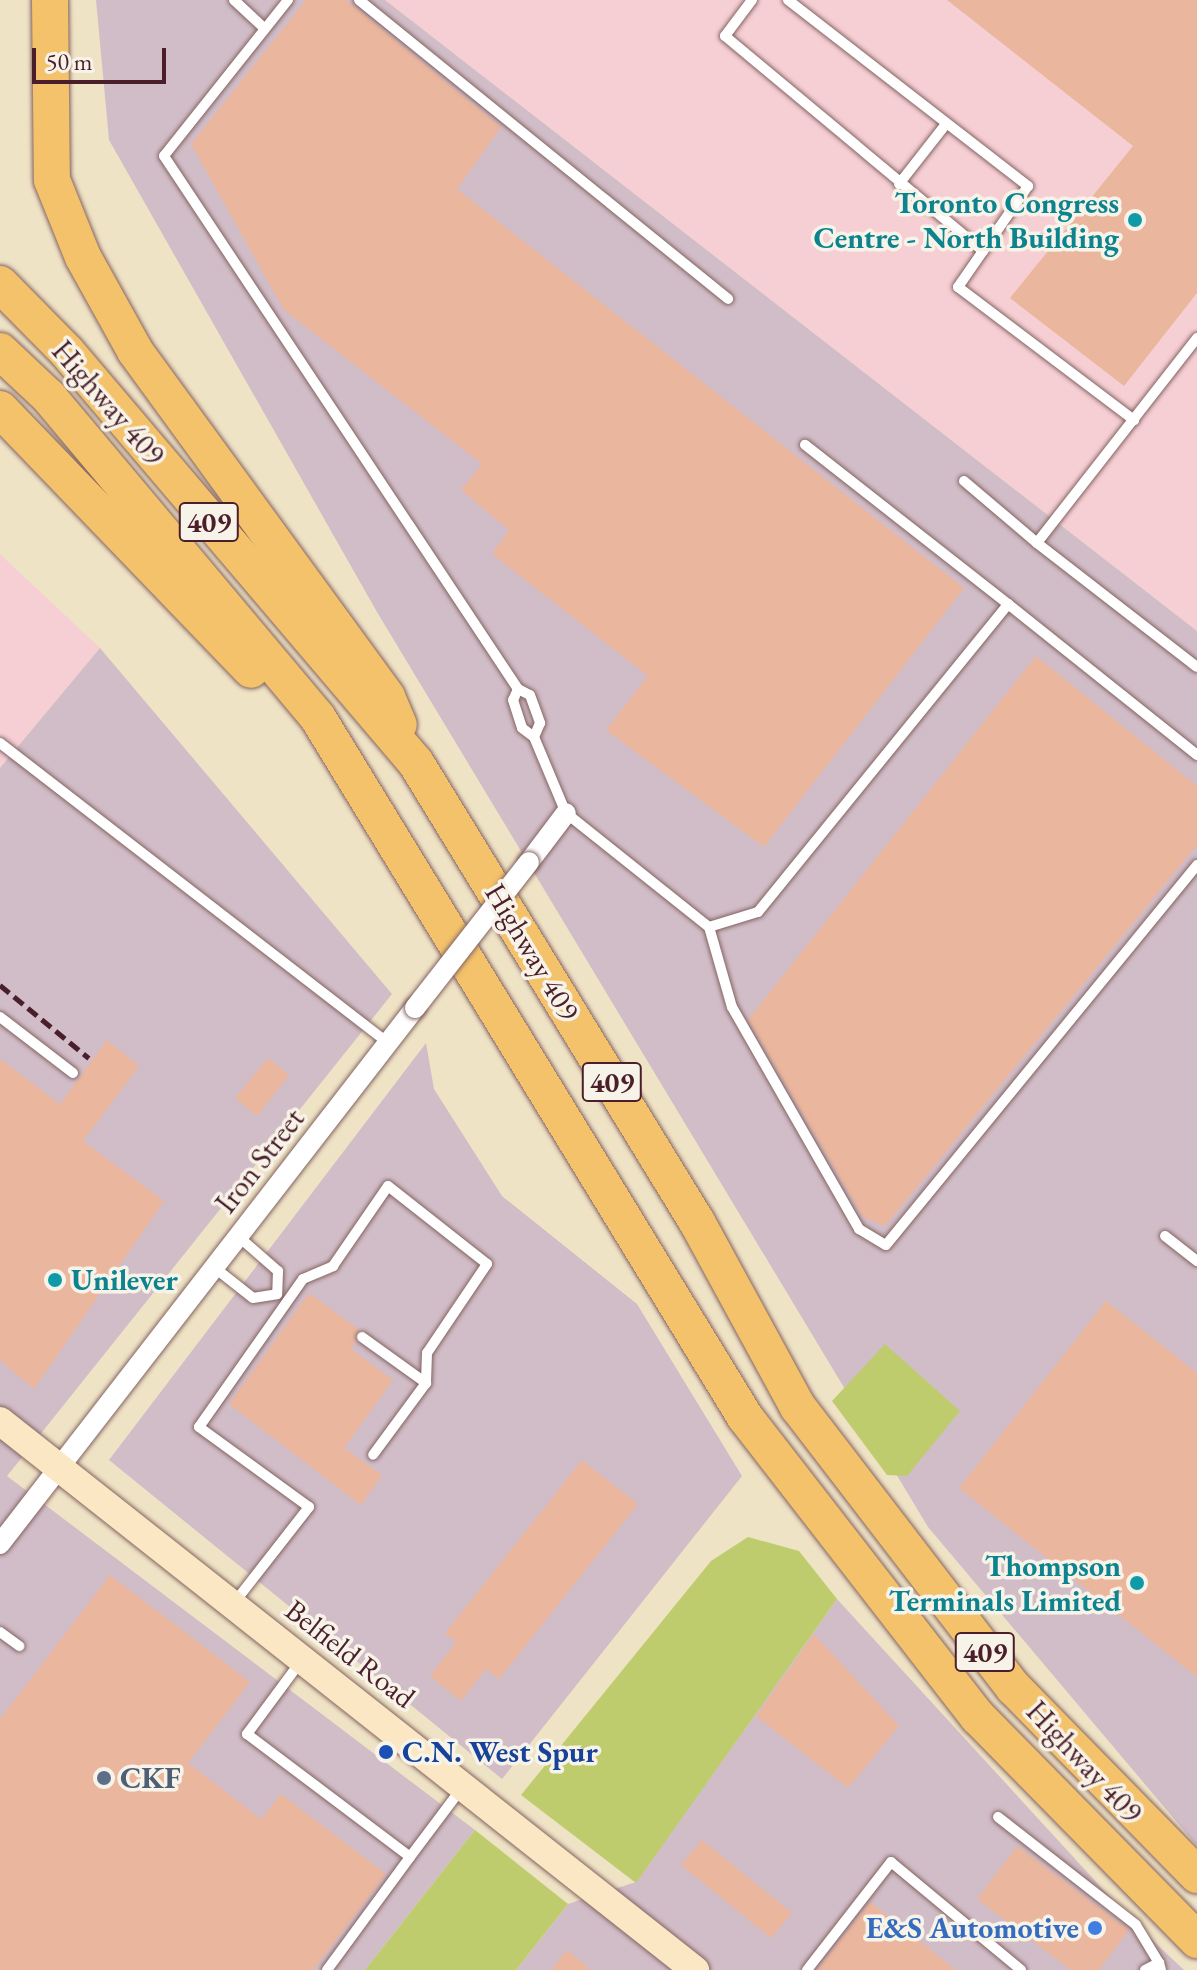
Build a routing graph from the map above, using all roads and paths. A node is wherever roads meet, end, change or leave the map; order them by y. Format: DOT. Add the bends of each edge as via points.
graph roads {
  1 [pos="50,0"];
  2 [pos="234,0"];
  3 [pos="288,0"];
  4 [pos="359,0"];
  5 [pos="752,0"];
  6 [pos="790,1"];
  7 [pos="265,29"];
  8 [pos="946,124"];
  9 [pos="899,184"];
  10 [pos="983,251"];
  11 [pos="0,284"];
  12 [pos="728,299"];
  13 [pos="1197,338"];
  14 [pos="0,351"];
  15 [pos="0,409"];
  16 [pos="1134,420"];
  17 [pos="805,445"];
  18 [pos="964,481"];
  19 [pos="1037,543"];
  20 [pos="1008,604"];
  21 [pos="1197,667"];
  22 [pos="518,689"];
  23 [pos="318,718"];
  24 [pos="534,737"];
  25 [pos="0,743"];
  26 [pos="1197,755"];
  27 [pos="416,763"];
  28 [pos="566,813"];
  29 [pos="1197,865"];
  30 [pos="709,927"];
  31 [pos="0,1017"];
  32 [pos="388,1043"];
  33 [pos="73,1073"];
  34 [pos="1165,1236"];
  35 [pos="239,1237"];
  36 [pos="1197,1261"];
  37 [pos="215,1268"];
  38 [pos="295,1289"];
  39 [pos="277,1294"];
  40 [pos="307,1297"];
  41 [pos="286,1302"];
  42 [pos="362,1337"];
  43 [pos="426,1383"];
  44 [pos="0,1421"];
  45 [pos="373,1455"];
  46 [pos="60,1468"];
  47 [pos="0,1544"];
  48 [pos="233,1605"];
  49 [pos="0,1632"];
  50 [pos="19,1646"];
  51 [pos="302,1660"];
  52 [pos="463,1787"];
  53 [pos="998,1817"];
  54 [pos="410,1857"];
  55 [pos="1197,1875"];
  56 [pos="1197,1940"];
  57 [pos="1160,1966"];
  58 [pos="327,1970"];
  59 [pos="695,1970"];
  60 [pos="807,1970"];
  61 [pos="1021,1970"];
  62 [pos="1145,1970"];
  1 -- 27 [label="highway" via="52,180 83,257 135,351 387,697"];
  2 -- 7 [label="lane"];
  3 -- 7 [label="lane"];
  4 -- 12 [label="lane"];
  5 -- 9 [label="lane" via="725,36"];
  6 -- 8 [label="lane"];
  7 -- 22 [label="lane" via="164,156"];
  8 -- 9 [label="lane"];
  8 -- 10 [label="lane" via="1028,186"];
  9 -- 10 [label="lane"];
  10 -- 16 [label="lane" via="958,287"];
  11 -- 27 [label="highway, Highway 409 / 409" via="67,352"];
  13 -- 16 [label="lane"];
  14 -- 23 [label="highway, Highway 409 / 409" via="48,396"];
  15 -- 23 [label="highway" via="261,680"];
  16 -- 19 [label="lane"];
  17 -- 20 [label="lane"];
  18 -- 19 [label="lane"];
  19 -- 21 [label="lane"];
  20 -- 26 [label="lane"];
  20 -- 30 [label="lane" via="758,912"];
  22 -- 24 [label="lane" via="513,700 522,728"];
  22 -- 24 [label="lane" via="530,695 540,723"];
  23 -- 56 [label="highway, Highway 409 / 409" via="745,1417 978,1717"];
  24 -- 28 [label="lane"];
  25 -- 32 [label="lane"];
  27 -- 55 [label="highway, Highway 409 / 409" via="697,1222 798,1407 1014,1688"];
  28 -- 30 [label="lane"];
  28 -- 32 [label="street, Iron Street, bridge"];
  29 -- 30 [label="lane" via="886,1245 859,1229 732,1007"];
  31 -- 33 [label="lane"];
  32 -- 35 [label="street, Iron Street"];
  34 -- 36 [label="lane"];
  35 -- 37 [label="street, Iron Street"];
  35 -- 39 [label="lane" via="278,1271"];
  37 -- 39 [label="lane" via="253,1298"];
  37 -- 46 [label="street, Iron Street"];
  38 -- 40 [label="lane"];
  38 -- 41 [label="lane"];
  38 -- 43 [label="lane" via="333,1266 388,1186 487,1264 427,1353"];
  39 -- 41 [label="lane"];
  41 -- 48 [label="lane" via="199,1427 309,1507"];
  42 -- 43 [label="lane"];
  43 -- 45 [label="lane"];
  44 -- 46 [label="main road, Belfield Road"];
  46 -- 47 [label="street, Iron Street"];
  46 -- 48 [label="main road, Belfield Road"];
  48 -- 51 [label="main road, Belfield Road"];
  49 -- 50 [label="lane"];
  51 -- 52 [label="main road, Belfield Road"];
  51 -- 54 [label="lane" via="247,1734"];
  52 -- 54 [label="lane"];
  52 -- 59 [label="main road, Belfield Road"];
  53 -- 57 [label="lane" via="1136,1925"];
  54 -- 58 [label="lane"];
  57 -- 62 [label="lane"];
  60 -- 61 [label="lane" via="891,1862"];
}
